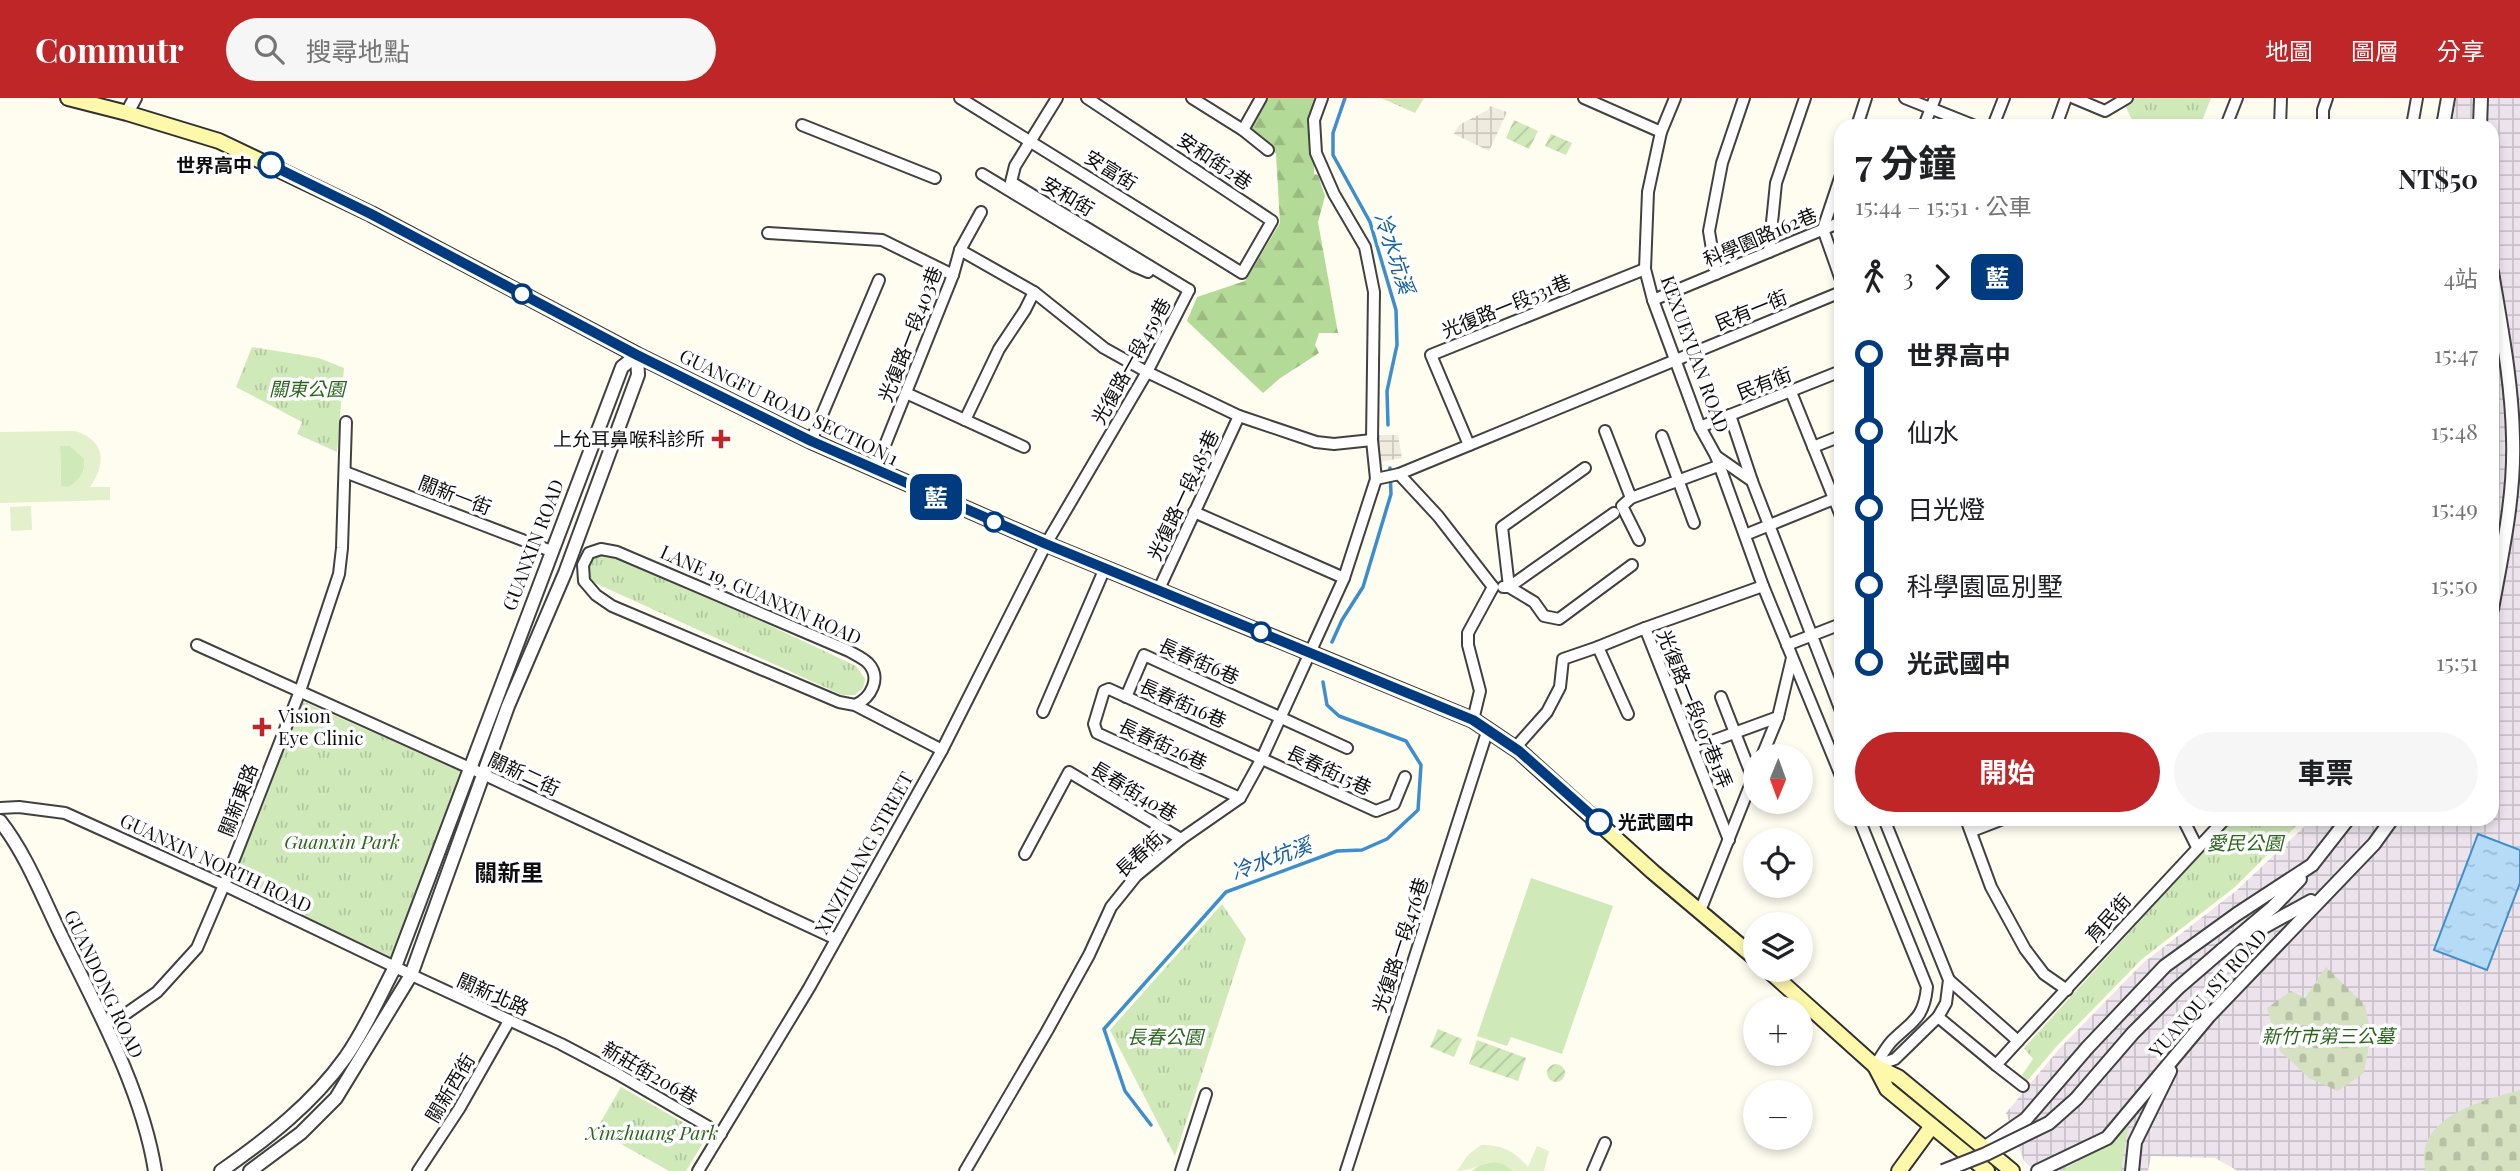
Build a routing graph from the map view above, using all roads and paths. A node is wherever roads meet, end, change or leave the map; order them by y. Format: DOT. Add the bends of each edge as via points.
graph roads {
  1 [pos="135,98"];
  2 [pos="960,98"];
  3 [pos="1057,98"];
  4 [pos="1087,98"];
  5 [pos="1192,98"];
  6 [pos="1261,98"];
  7 [pos="1322,98"];
  8 [pos="1584,98"];
  9 [pos="1675,98"];
  10 [pos="1744,98"];
  11 [pos="1805,98"];
  12 [pos="1866,98"];
  13 [pos="1905,98"];
  14 [pos="2004,98"];
  15 [pos="2066,98"];
  16 [pos="2074,98"];
  17 [pos="2127,98"];
  18 [pos="2237,98"];
  19 [pos="2281,98"];
  20 [pos="2327,98"];
  21 [pos="2417,98"];
  22 [pos="2448,98"];
  23 [pos="2481,98"];
  24 [pos="78,99"];
  25 [pos="1600,101"];
  26 [pos="1933,103"];
  27 [pos="127,113"];
  28 [pos="1859,119"];
  29 [pos="1962,119"];
  30 [pos="1996,119"];
  31 [pos="2058,119"];
  32 [pos="2229,119"];
  33 [pos="2280,119"];
  34 [pos="2323,119"];
  35 [pos="2413,119"];
  36 [pos="2444,119"];
  37 [pos="2480,119"];
  38 [pos="802,125"];
  39 [pos="1242,130"];
  40 [pos="1661,132"];
  41 [pos="1031,141"];
  42 [pos="1268,150"];
  43 [pos="982,174"];
  44 [pos="935,178"];
  45 [pos="1834,196"];
  46 [pos="981,212"];
  47 [pos="1834,225"];
  48 [pos="1823,229"];
  49 [pos="768,233"];
  50 [pos="960,250"];
  51 [pos="1769,252"];
  52 [pos="1834,260"];
  53 [pos="1645,269"];
  54 [pos="1241,273"];
  55 [pos="1716,274"];
  56 [pos="953,275"];
  57 [pos="879,280"];
  58 [pos="1189,290"];
  59 [pos="1034,292"];
  60 [pos="1834,295"];
  61 [pos="1653,300"];
  62 [pos="2499,315"];
  63 [pos="637,355"];
  64 [pos="1674,360"];
  65 [pos="1147,372"];
  66 [pos="1834,374"];
  67 [pos="1791,391"];
  68 [pos="906,393"];
  69 [pos="1730,415"];
  70 [pos="1238,416"];
  71 [pos="965,420"];
  72 [pos="346,422"];
  73 [pos="1700,427"];
  74 [pos="1605,431"];
  75 [pos="1662,436"];
  76 [pos="1834,439"];
  77 [pos="1372,440"];
  78 [pos="811,441"];
  79 [pos="1469,445"];
  80 [pos="1024,447"];
  81 [pos="1813,447"];
  82 [pos="1717,461"];
  83 [pos="1585,468"];
  84 [pos="875,470"];
  85 [pos="345,472"];
  86 [pos="1399,474"];
  87 [pos="1376,479"];
  88 [pos="1678,481"];
  89 [pos="1752,481"];
  90 [pos="1834,491"];
  91 [pos="1631,498"];
  92 [pos="1834,498"];
  93 [pos="1194,512"];
  94 [pos="1614,513"];
  95 [pos="1694,523"];
  96 [pos="1770,525"];
  97 [pos="1745,535"];
  98 [pos="1639,540"];
  99 [pos="1046,544"];
  100 [pos="575,546"];
  101 [pos="551,551"];
  102 [pos="589,553"];
  103 [pos="1632,565"];
  104 [pos="1105,568"];
  105 [pos="2499,571"];
  106 [pos="565,573"];
  107 [pos="1344,578"];
  108 [pos="584,581"];
  109 [pos="1763,586"];
  110 [pos="1493,587"];
  111 [pos="1509,587"];
  112 [pos="1158,589"];
  113 [pos="1834,627"];
  114 [pos="1645,628"];
  115 [pos="1811,635"];
  116 [pos="197,645"];
  117 [pos="1787,645"];
  118 [pos="1598,647"];
  119 [pos="1310,652"];
  120 [pos="1792,659"];
  121 [pos="300,691"];
  122 [pos="1834,693"];
  123 [pos="1126,697"];
  124 [pos="1721,697"];
  125 [pos="856,705"];
  126 [pos="1098,706"];
  127 [pos="1043,712"];
  128 [pos="1628,714"];
  129 [pos="1280,716"];
  130 [pos="1778,718"];
  131 [pos="1473,720"];
  132 [pos="1488,729"];
  133 [pos="1736,733"];
  134 [pos="1767,744"];
  135 [pos="1347,748"];
  136 [pos="1515,748"];
  137 [pos="1693,748"];
  138 [pos="942,750"];
  139 [pos="1743,750"];
  140 [pos="1262,758"];
  141 [pos="1834,759"];
  142 [pos="469,768"];
  143 [pos="483,774"];
  144 [pos="1405,778"];
  145 [pos="1240,798"];
  146 [pos="1743,804"];
  147 [pos="0,808"];
  148 [pos="0,821"];
  149 [pos="1862,826"];
  150 [pos="1887,826"];
  151 [pos="1970,826"];
  152 [pos="1985,826"];
  153 [pos="2186,826"];
  154 [pos="2218,826"];
  155 [pos="2343,826"];
  156 [pos="2387,826"];
  157 [pos="1972,831"];
  158 [pos="1181,839"];
  159 [pos="1729,840"];
  160 [pos="2197,847"];
  161 [pos="1025,854"];
  162 [pos="2312,866"];
  163 [pos="224,885"];
  164 [pos="2328,891"];
  165 [pos="1700,911"];
  166 [pos="836,939"];
  167 [pos="1743,948"];
  168 [pos="2222,950"];
  169 [pos="395,967"];
  170 [pos="411,975"];
  171 [pos="1949,980"];
  172 [pos="1781,982"];
  173 [pos="2067,990"];
  174 [pos="1938,1017"];
  175 [pos="509,1021"];
  176 [pos="104,1023"];
  177 [pos="2018,1041"];
  178 [pos="561,1044"];
  179 [pos="2181,1050"];
  180 [pos="1996,1065"];
  181 [pos="1875,1066"];
  182 [pos="2023,1086"];
  183 [pos="2054,1088"];
  184 [pos="1206,1094"];
  185 [pos="1932,1126"];
  186 [pos="720,1134"];
  187 [pos="1605,1143"];
  188 [pos="1984,1148"];
  189 [pos="1182,1168"];
  190 [pos="2005,1168"];
  191 [pos="155,1171"];
  192 [pos="221,1171"];
  193 [pos="250,1171"];
  194 [pos="418,1171"];
  195 [pos="698,1171"];
  196 [pos="965,1171"];
  197 [pos="1346,1171"];
  198 [pos="1593,1171"];
  199 [pos="1899,1171"];
  200 [pos="1943,1171"];
  201 [pos="1987,1171"];
  202 [pos="2038,1171"];
  203 [pos="2132,1171"];
  1 -- 27 [label="street"];
  2 -- 41 [label="street, 安富街"];
  3 -- 41 [label="street, 安和街"];
  4 -- 54 [label="street, 安和街2巷" via="1272,220"];
  5 -- 39 [label="street"];
  6 -- 39 [label="street"];
  7 -- 77 [label="street" via="1314,120 1315,153 1365,247 1374,292"];
  8 -- 25 [label="street"];
  9 -- 40 [label="street, KEXUEYUAN ROAD"];
  10 -- 55 [label="street" via="1722,163 1709,231"];
  11 -- 51 [label="street" via="1776,183"];
  12 -- 28 [label="street"];
  13 -- 26 [label="street"];
  14 -- 30 [label="street"];
  15 -- 31 [label="street"];
  16 -- 17 [label="street" via="2105,111"];
  18 -- 32 [label="street"];
  19 -- 33 [label="street"];
  20 -- 34 [label="street"];
  21 -- 35 [label="street"];
  22 -- 36 [label="street"];
  23 -- 37 [label="street"];
  24 -- 27 [label="main road, GUANGFU ROAD SECTION 1"];
  25 -- 40 [label="street"];
  26 -- 29 [label="street"];
  27 -- 63 [label="main road, GUANGFU ROAD SECTION 1" via="209,137 261,160"];
  38 -- 44 [label="street"];
  39 -- 42 [label="street"];
  40 -- 53 [label="street, KEXUEYUAN ROAD" via="1648,192"];
  41 -- 54 [label="street, 安富街"];
  41 -- 58 [label="street, 安和街" via="1011,182"];
  43 -- 58 [label="street, 光復路一段459巷" via="1134,266"];
  45 -- 48 [label="street"];
  46 -- 50 [label="street, 光復路一段403巷"];
  47 -- 48 [label="street, 科學園路162巷"];
  48 -- 51 [label="street, 科學園路162巷"];
  48 -- 52 [label="street"];
  49 -- 56 [label="street" via="883,240"];
  50 -- 56 [label="street, 光復路一段403巷"];
  50 -- 59 [label="street"];
  51 -- 55 [label="street, 科學園路162巷"];
  53 -- 61 [label="street, KEXUEYUAN ROAD"];
  53 -- 79 [label="street, 光復路一段531巷" via="1431,355"];
  55 -- 61 [label="street, 科學園路162巷"];
  56 -- 68 [label="street, 光復路一段403巷"];
  57 -- 78 [label="street"];
  58 -- 65 [label="street, 光復路一段459巷"];
  59 -- 65 [label="street" via="1104,348"];
  59 -- 71 [label="street" via="999,349"];
  60 -- 64 [label="street, 民有一街"];
  61 -- 64 [label="street, KEXUEYUAN ROAD"];
  62 -- 105 [label="street" via="2513,439 2509,516"];
  63 -- 78 [label="main road, GUANGFU ROAD SECTION 1"];
  63 -- 100 [label="street, GUANXIN ROAD" via="638,375"];
  63 -- 101 [label="street, GUANXIN ROAD" via="622,367"];
  64 -- 73 [label="street, KEXUEYUAN ROAD"];
  64 -- 79 [label="street"];
  65 -- 70 [label="street"];
  65 -- 99 [label="street, 光復路一段459巷"];
  66 -- 67 [label="street, 民有街"];
  67 -- 69 [label="street, 民有街"];
  67 -- 81 [label="street"];
  68 -- 71 [label="street"];
  68 -- 84 [label="street, 光復路一段403巷"];
  69 -- 73 [label="street, 民有街"];
  69 -- 89 [label="street"];
  70 -- 77 [label="street" via="1316,442"];
  70 -- 93 [label="street, 光復路一段485巷"];
  71 -- 80 [label="street"];
  72 -- 85 [label="street, 關新東路"];
  73 -- 82 [label="street, KEXUEYUAN ROAD"];
  74 -- 91 [label="street"];
  75 -- 88 [label="street"];
  76 -- 81 [label="street"];
  77 -- 87 [label="street"];
  78 -- 84 [label="main road, GUANGFU ROAD SECTION 1"];
  79 -- 86 [label="street"];
  81 -- 90 [label="street"];
  82 -- 88 [label="street"];
  82 -- 89 [label="street, KEXUEYUAN ROAD"];
  82 -- 97 [label="street, KEXUEYUAN ROAD"];
  83 -- 111 [label="street" via="1502,527"];
  84 -- 99 [label="main road, GUANGFU ROAD SECTION 1"];
  85 -- 101 [label="street, 關新一街"];
  85 -- 121 [label="street, 關新東路" via="339,574"];
  86 -- 87 [label="street"];
  86 -- 110 [label="street"];
  87 -- 107 [label="street, 長春街"];
  88 -- 91 [label="street"];
  88 -- 95 [label="street"];
  89 -- 96 [label="street"];
  91 -- 98 [label="street" via="1622,506"];
  92 -- 96 [label="street"];
  93 -- 107 [label="street"];
  93 -- 112 [label="street, 光復路一段485巷"];
  94 -- 111 [label="street"];
  96 -- 97 [label="street"];
  96 -- 115 [label="street"];
  97 -- 109 [label="street, KEXUEYUAN ROAD"];
  99 -- 104 [label="main road, GUANGFU ROAD SECTION 1"];
  99 -- 138 [label="street, XINZHUANG STREET"];
  100 -- 102 [label="street, LANE 19, GUANXIN ROAD"];
  100 -- 106 [label="street, GUANXIN ROAD"];
  101 -- 142 [label="street, GUANXIN ROAD"];
  102 -- 108 [label="street" via="583,565"];
  102 -- 125 [label="street, LANE 19, GUANXIN ROAD" via="601,549 617,552 865,660 875,675 874,684"];
  103 -- 111 [label="street" via="1559,619 1544,616 1534,602"];
  104 -- 112 [label="main road, GUANGFU ROAD SECTION 1"];
  104 -- 127 [label="street"];
  106 -- 108 [label="street"];
  106 -- 143 [label="street, GUANXIN ROAD"];
  107 -- 119 [label="street, 長春街"];
  108 -- 125 [label="street" via="621,611 839,702"];
  109 -- 114 [label="street"];
  109 -- 117 [label="street, KEXUEYUAN ROAD"];
  110 -- 111 [label="street"];
  110 -- 131 [label="street" via="1468,633 1480,691"];
  112 -- 119 [label="main road, GUANGFU ROAD SECTION 1"];
  113 -- 115 [label="street"];
  114 -- 118 [label="street, 光復路一段607巷1弄"];
  114 -- 137 [label="street, 光復路一段607巷1弄"];
  115 -- 117 [label="street"];
  115 -- 122 [label="street"];
  116 -- 121 [label="street, 關新二街"];
  117 -- 120 [label="street, KEXUEYUAN ROAD"];
  118 -- 128 [label="street"];
  118 -- 136 [label="street, 光復路一段607巷1弄" via="1563,659 1560,687 1547,712"];
  119 -- 129 [label="street, 長春街"];
  119 -- 131 [label="main road, GUANGFU ROAD SECTION 1"];
  120 -- 130 [label="street"];
  120 -- 141 [label="street, KEXUEYUAN ROAD"];
  121 -- 142 [label="street, 關新二街"];
  121 -- 163 [label="street, 關新東路"];
  123 -- 126 [label="street, 長春街16巷" via="1104,691"];
  123 -- 129 [label="street, 長春街6巷" via="1144,655"];
  123 -- 140 [label="street, 長春街16巷"];
  124 -- 133 [label="street"];
  125 -- 138 [label="street"];
  126 -- 145 [label="street, 長春街26巷" via="1097,733"];
  129 -- 135 [label="street"];
  129 -- 140 [label="street, 長春街"];
  130 -- 133 [label="street"];
  130 -- 134 [label="street"];
  131 -- 132 [label="main road, GUANGFU ROAD SECTION 1"];
  132 -- 136 [label="main road, GUANGFU ROAD SECTION 1"];
  132 -- 197 [label="street, 光復路一段476巷"];
  133 -- 137 [label="street"];
  133 -- 139 [label="street"];
  136 -- 165 [label="main road, GUANGFU ROAD SECTION 1"];
  137 -- 159 [label="street, 光復路一段607巷1弄"];
  138 -- 166 [label="street, XINZHUANG STREET"];
  140 -- 144 [label="street, 長春街15巷" via="1376,811 1394,804"];
  140 -- 145 [label="street, 長春街"];
  142 -- 143 [label="street, 關新二街"];
  142 -- 169 [label="street, GUANXIN ROAD"];
  143 -- 166 [label="street, 關新二街"];
  143 -- 170 [label="street, GUANXIN ROAD"];
  145 -- 158 [label="street, 長春街"];
  146 -- 159 [label="street"];
  147 -- 163 [label="street, GUANXIN NORTH ROAD" via="65,813"];
  148 -- 176 [label="street, GUANDONG ROAD"];
  149 -- 181 [label="street" via="1927,987 1925,1007 1889,1044"];
  150 -- 171 [label="street"];
  151 -- 157 [label="street"];
  152 -- 157 [label="street"];
  153 -- 160 [label="street"];
  154 -- 160 [label="street, 育民街"];
  155 -- 162 [label="street, YUANQU 1ST ROAD"];
  156 -- 164 [label="street, YUANQU 1ST ROAD"];
  157 -- 173 [label="street" via="1992,887 2025,949 2044,974"];
  158 -- 161 [label="street, 長春街40巷" via="1069,772"];
  158 -- 196 [label="street, 長春街" via="1136,876 1111,907 1089,956"];
  159 -- 165 [label="street"];
  160 -- 173 [label="street, 育民街"];
  162 -- 168 [label="street"];
  162 -- 183 [label="street, YUANQU 1ST ROAD" via="2165,966"];
  163 -- 169 [label="street, GUANXIN NORTH ROAD"];
  163 -- 176 [label="street, 關新東路" via="197,948 157,992"];
  164 -- 168 [label="street"];
  164 -- 179 [label="street, YUANQU 1ST ROAD"];
  165 -- 167 [label="main road, GUANGFU ROAD SECTION 1"];
  166 -- 186 [label="street, XINZHUANG STREET"];
  168 -- 200 [label="street, bridge" via="2133,1033 2049,1123"];
  169 -- 170 [label="street, GUANXIN NORTH ROAD"];
  169 -- 192 [label="street, GUANXIN ROAD" via="347,1056 331,1076 290,1118"];
  170 -- 175 [label="street, 關新北路"];
  170 -- 193 [label="street, GUANXIN ROAD" via="336,1098 302,1133"];
  171 -- 174 [label="street" via="1946,1003"];
  171 -- 177 [label="street"];
  172 -- 181 [label="main road"];
  173 -- 177 [label="street, 育民街"];
  174 -- 180 [label="street"];
  174 -- 181 [label="street" via="1895,1059"];
  175 -- 178 [label="street, 關新北路"];
  175 -- 194 [label="street, 關新西街"];
  176 -- 191 [label="street, GUANDONG ROAD" via="138,1105"];
  177 -- 180 [label="street, 育民街"];
  178 -- 186 [label="street, 新莊街206巷"];
  179 -- 202 [label="street, YUANQU 1ST ROAD" via="2107,1139"];
  179 -- 203 [label="street" via="2135,1142"];
  180 -- 182 [label="street"];
  181 -- 185 [label="main road" via="1887,1089"];
  181 -- 188 [label="main road" via="1898,1077"];
  183 -- 188 [label="street" via="2026,1119"];
  183 -- 190 [label="street"];
  184 -- 189 [label="street"];
  185 -- 199 [label="main road"];
  185 -- 201 [label="main road"];
  186 -- 195 [label="street, XINZHUANG STREET"];
  187 -- 198 [label="street"];
  188 -- 190 [label="main road"];
}
